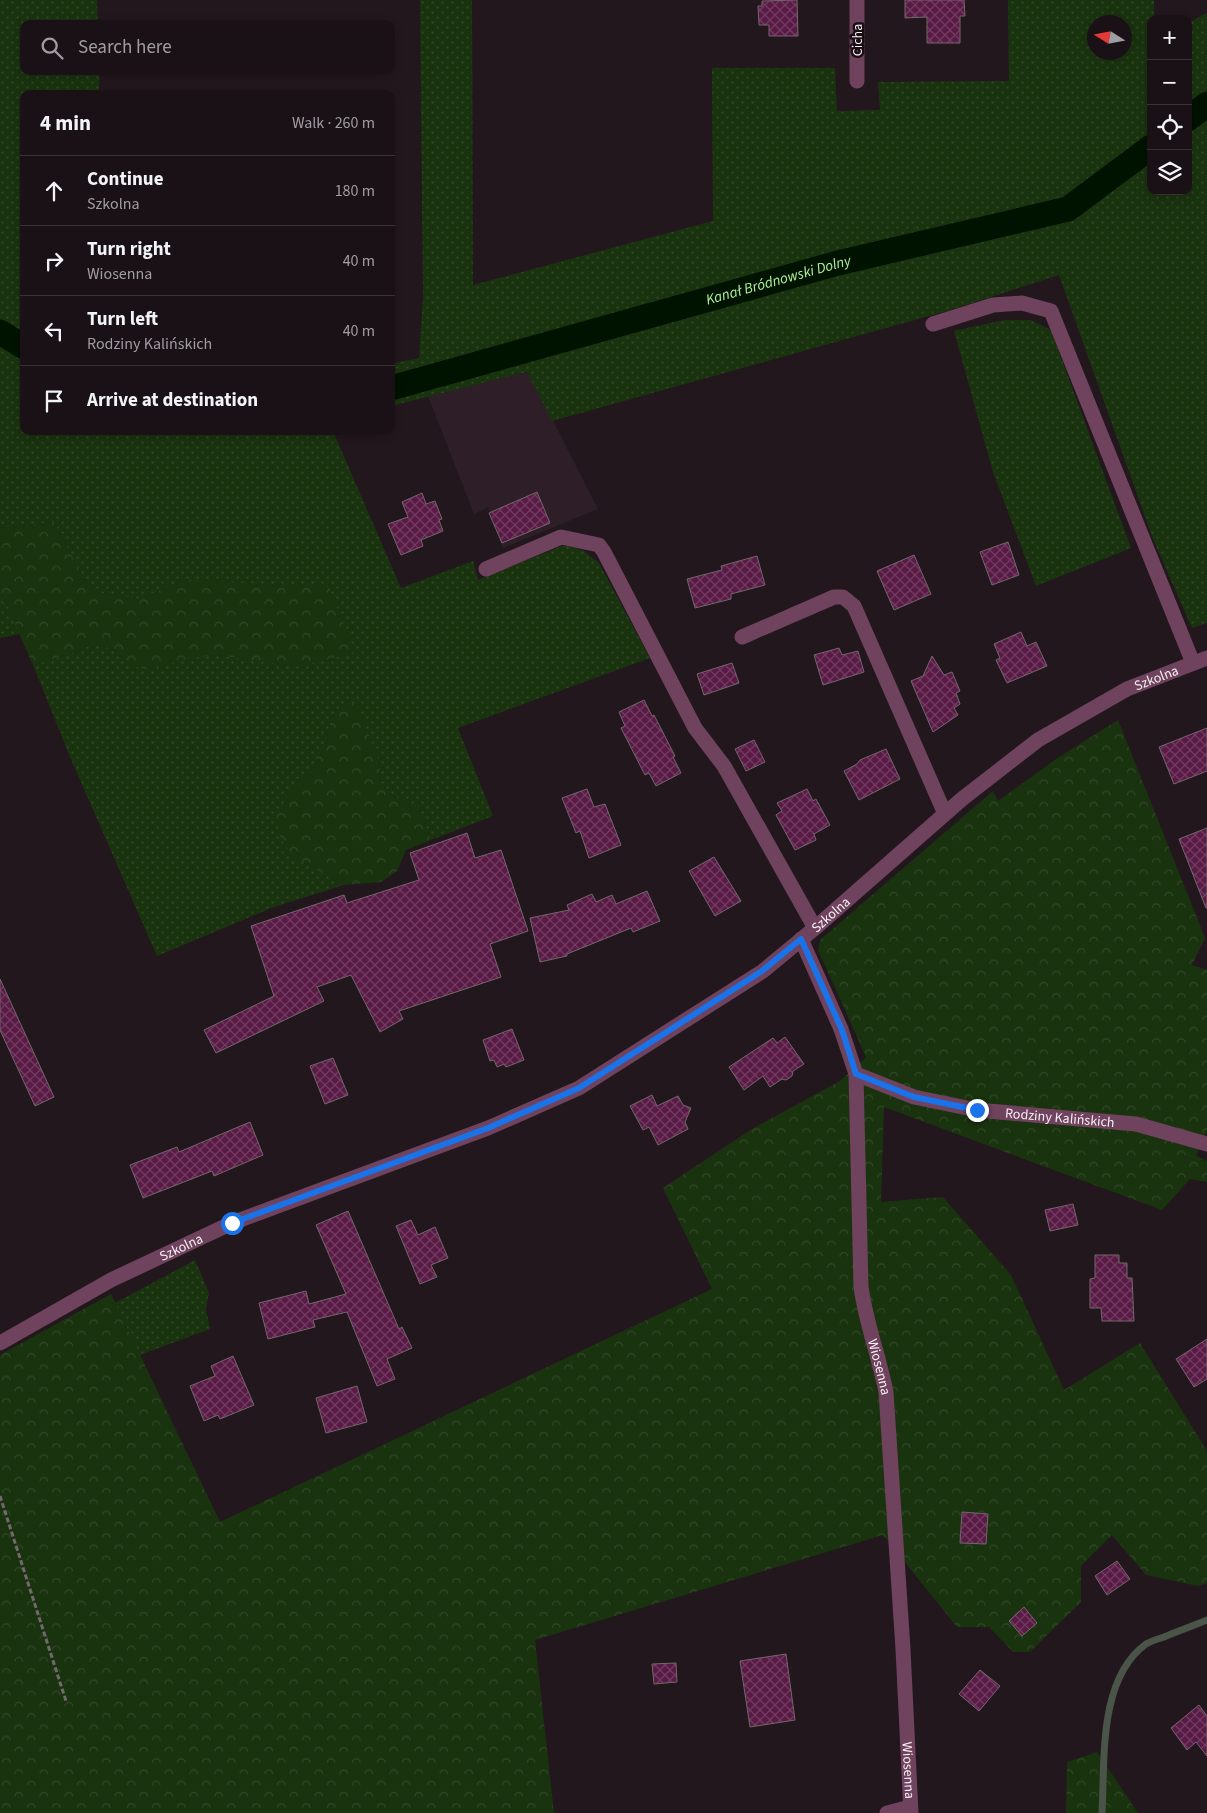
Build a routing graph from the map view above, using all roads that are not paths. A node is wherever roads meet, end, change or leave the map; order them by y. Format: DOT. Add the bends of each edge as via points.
graph roads {
  1 [pos="857,0"];
  2 [pos="857,81"];
  3 [pos="933,324"];
  4 [pos="486,569"];
  5 [pos="742,637"];
  6 [pos="1207,658"];
  7 [pos="1193,663"];
  8 [pos="945,814"];
  9 [pos="815,928"];
  10 [pos="801,939"];
  11 [pos="856,1074"];
  12 [pos="1207,1144"];
  13 [pos="0,1343"];
  14 [pos="911,1810"];
  15 [pos="887,1813"];
  1 -- 2 [label="street, Cicha"];
  3 -- 7 [label="street" via="993,305 1022,303 1051,311"];
  4 -- 9 [label="street" via="561,536 599,545 695,728 724,766"];
  5 -- 8 [label="street" via="834,597 843,597 854,606"];
  6 -- 7 [label="street, Szkolna"];
  7 -- 8 [label="street, Szkolna" via="1127,689 1038,740"];
  8 -- 9 [label="street, Szkolna"];
  9 -- 10 [label="street, Szkolna"];
  10 -- 11 [label="street, Wiosenna" via="842,1030"];
  10 -- 13 [label="street, Szkolna" via="762,971 579,1088 488,1128 232,1223 111,1280"];
  11 -- 12 [label="street, Rodziny Kalińskich" via="914,1097 977,1110 1136,1124"];
  11 -- 14 [label="street, Wiosenna" via="861,1287 887,1410"];
  14 -- 15 [label="street, Wiosenna"];
}
